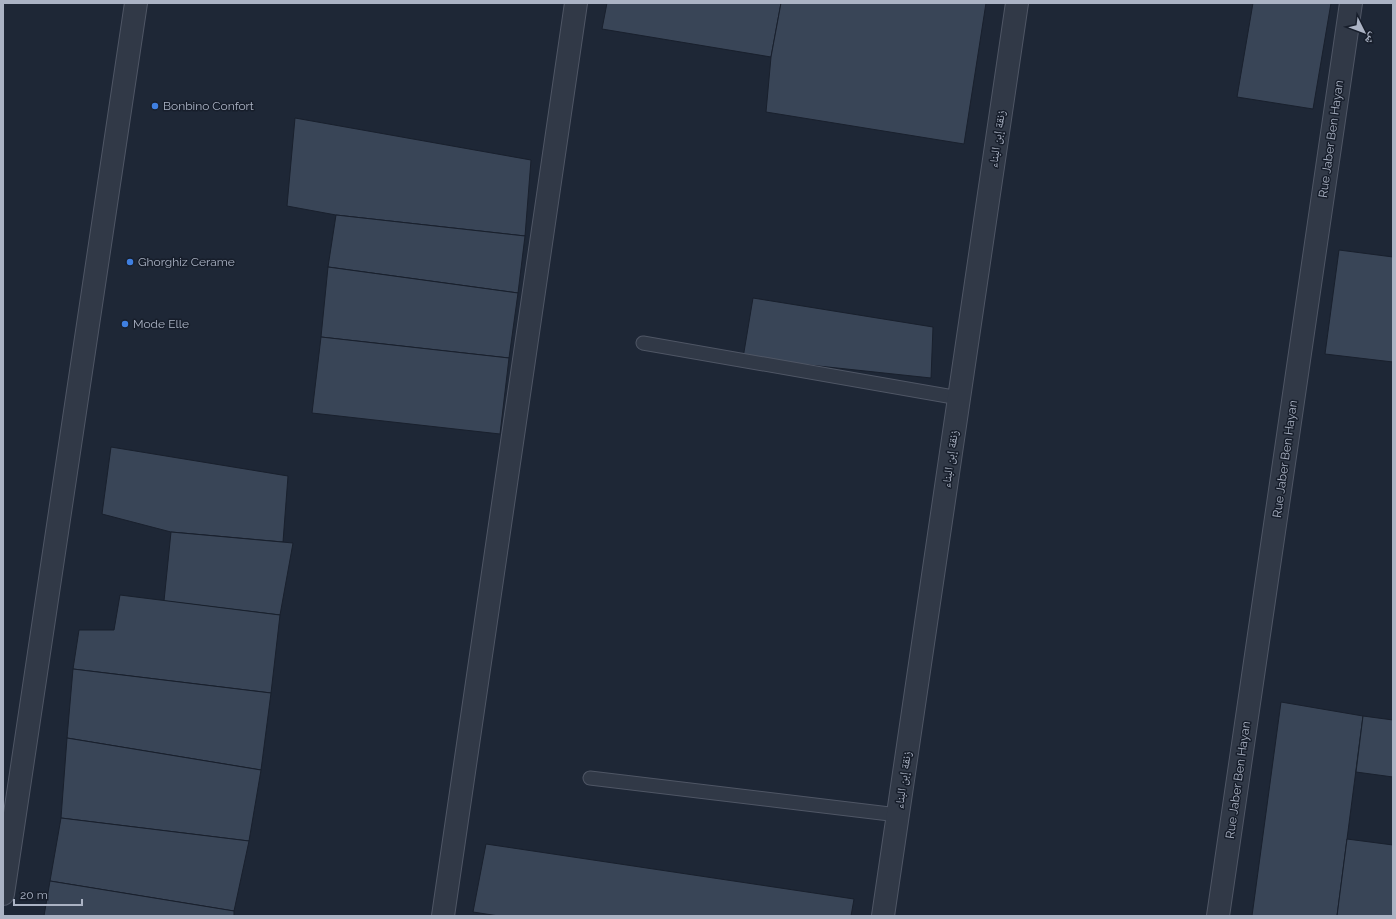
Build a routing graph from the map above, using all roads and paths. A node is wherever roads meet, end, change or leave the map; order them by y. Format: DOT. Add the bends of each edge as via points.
graph roads {
  1 [pos="136,3"];
  2 [pos="576,3"];
  3 [pos="1017,3"];
  4 [pos="1351,3"];
  5 [pos="643,342"];
  6 [pos="959,398"];
  7 [pos="590,778"];
  8 [pos="898,815"];
  9 [pos="8,816"];
  10 [pos="3,894"];
  11 [pos="443,916"];
  12 [pos="883,916"];
  13 [pos="1218,916"];
  1 -- 9 [label="street"];
  2 -- 11 [label="street"];
  3 -- 6 [label="street, زنقة إبن البناء"];
  4 -- 13 [label="street, Rue Jaber Ben Hayan"];
  5 -- 6 [label="lane"];
  6 -- 8 [label="street, زنقة إبن البناء"];
  7 -- 8 [label="lane"];
  8 -- 12 [label="street, زنقة إبن البناء"];
  9 -- 10 [label="street"];
}
